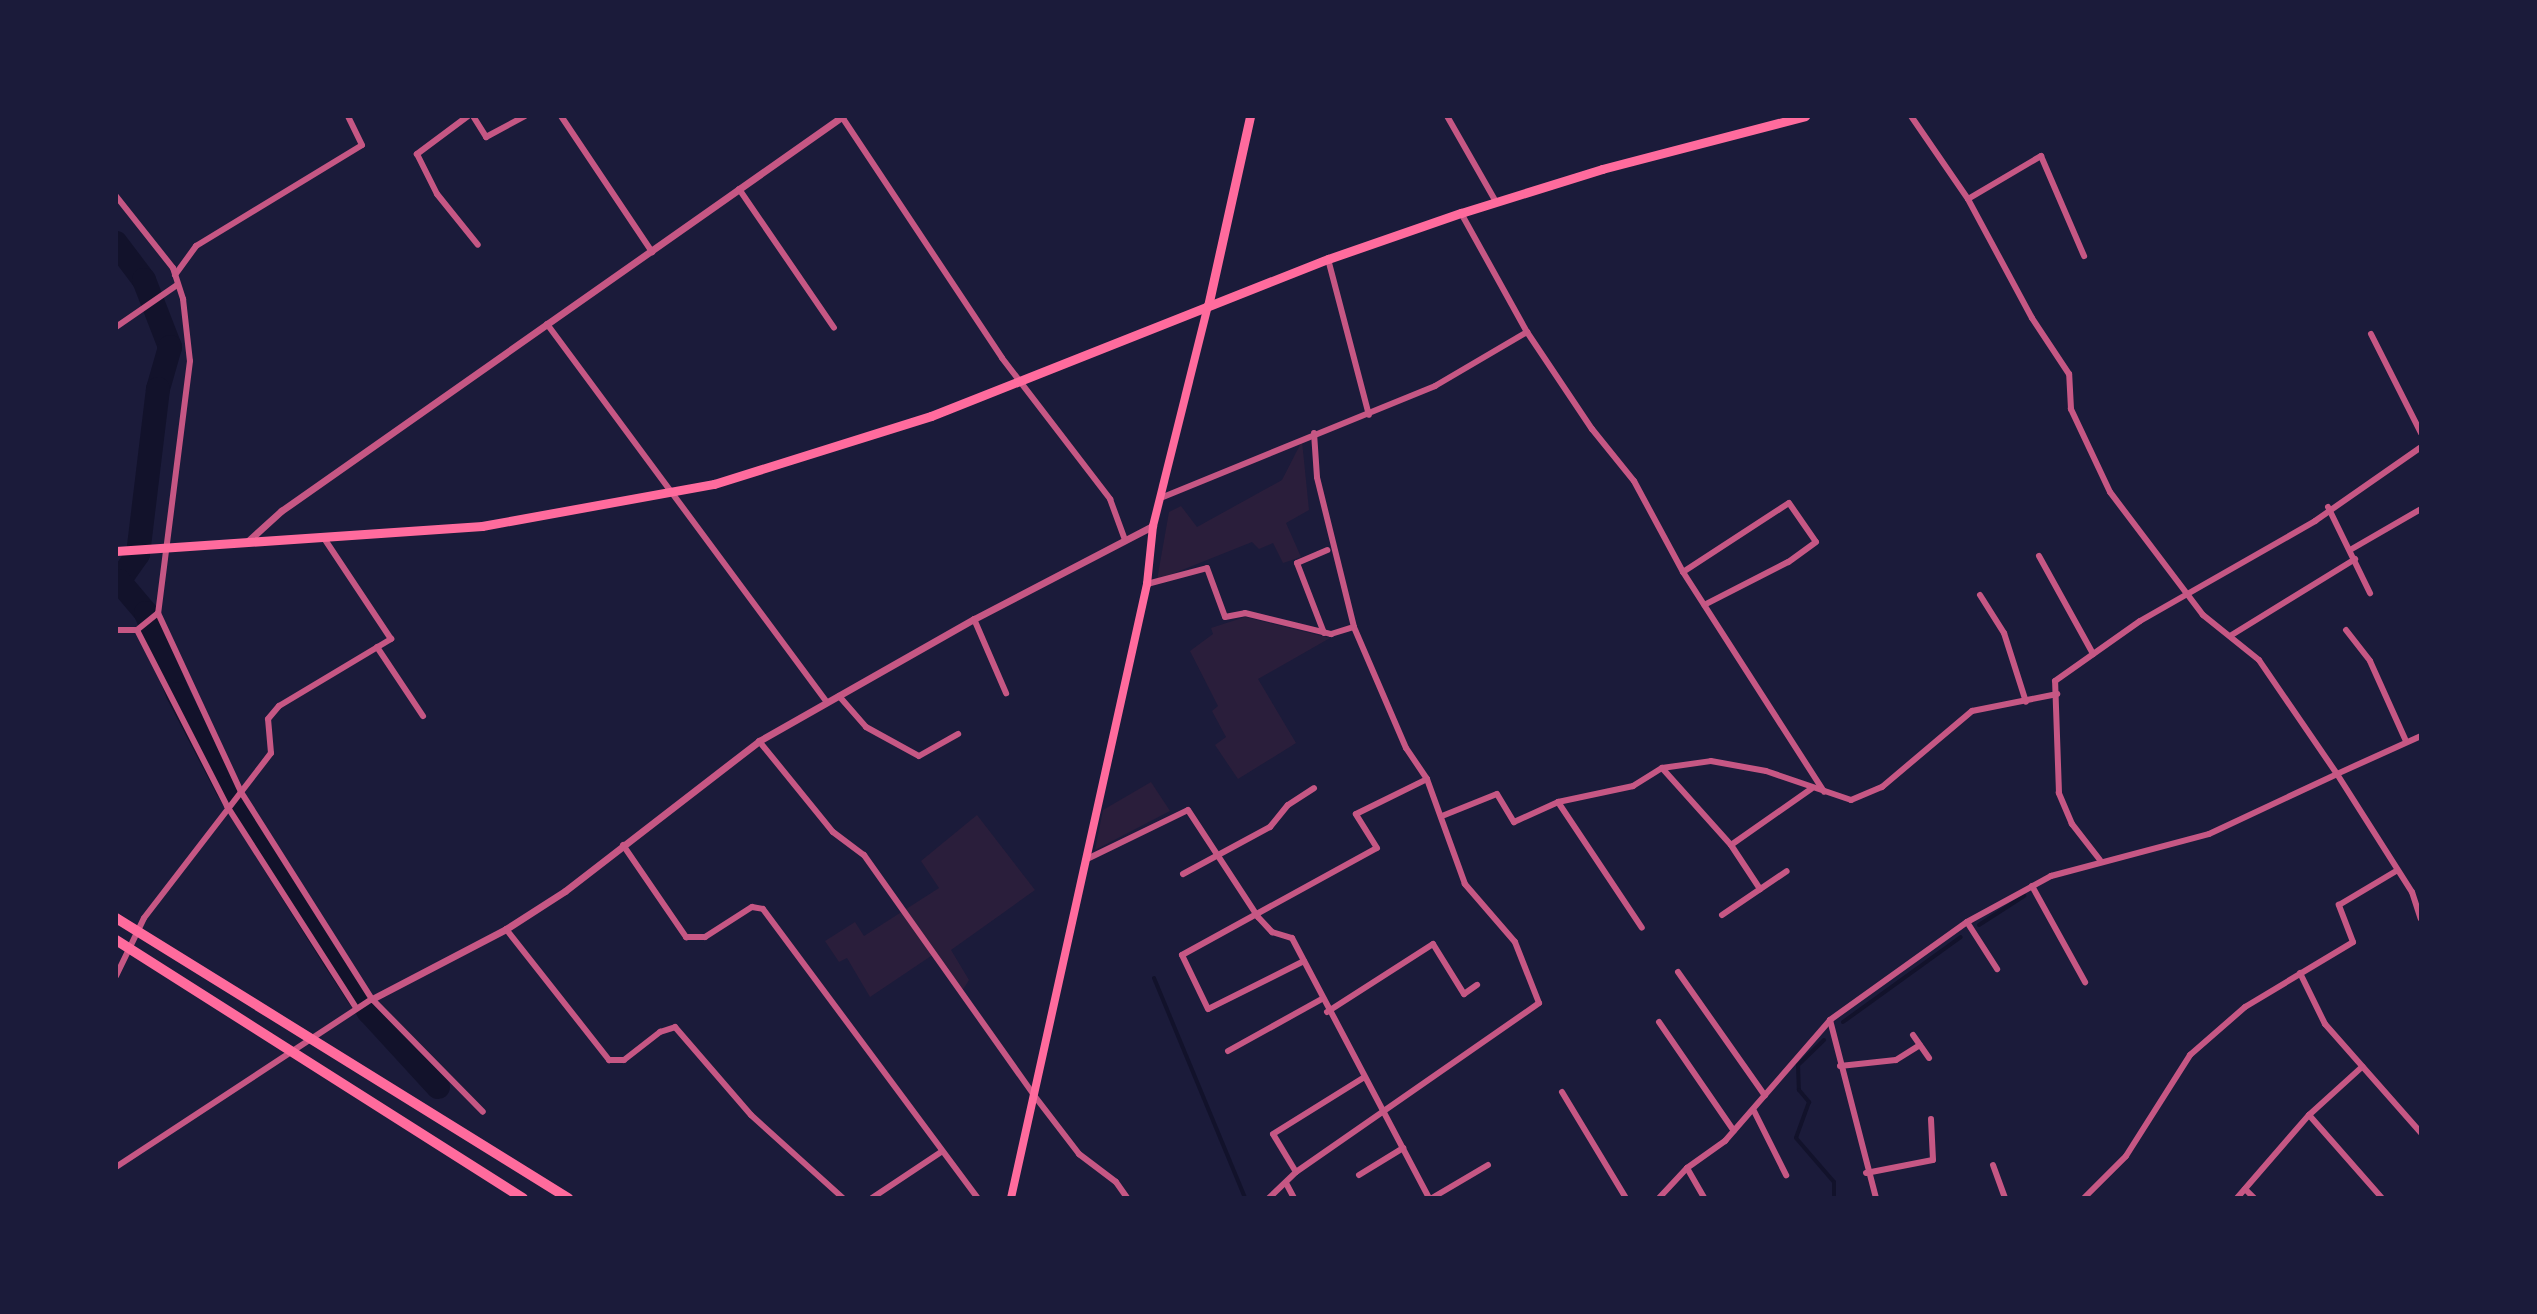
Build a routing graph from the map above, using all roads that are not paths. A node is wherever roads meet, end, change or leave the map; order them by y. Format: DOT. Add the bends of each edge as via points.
graph roads {
  1 [pos="348,116"];
  2 [pos="471,116"];
  3 [pos="525,116"];
  4 [pos="561,116"];
  5 [pos="843,116"];
  6 [pos="1250,116"];
  7 [pos="1447,116"];
  8 [pos="1805,116"];
  9 [pos="1911,116"];
  10 [pos="739,189"];
  11 [pos="116,196"];
  12 [pos="1968,199"];
  13 [pos="1496,202"];
  14 [pos="1461,213"];
  15 [pos="478,245"];
  16 [pos="652,252"];
  17 [pos="2084,256"];
  18 [pos="1328,259"];
  19 [pos="175,275"];
  20 [pos="177,285"];
  21 [pos="1208,306"];
  22 [pos="547,324"];
  23 [pos="116,327"];
  24 [pos="834,328"];
  25 [pos="1527,332"];
  26 [pos="2371,334"];
  27 [pos="1022,381"];
  28 [pos="1369,415"];
  29 [pos="1314,433"];
  30 [pos="2421,433"];
  31 [pos="2421,447"];
  32 [pos="676,492"];
  33 [pos="1163,497"];
  34 [pos="2328,507"];
  35 [pos="2421,509"];
  36 [pos="1153,526"];
  37 [pos="324,538"];
  38 [pos="1125,540"];
  39 [pos="248,541"];
  40 [pos="165,548"];
  41 [pos="1327,550"];
  42 [pos="2350,550"];
  43 [pos="116,551"];
  44 [pos="2039,556"];
  45 [pos="2355,559"];
  46 [pos="1683,572"];
  47 [pos="1147,584"];
  48 [pos="2370,593"];
  49 [pos="2185,594"];
  50 [pos="1980,595"];
  51 [pos="1704,605"];
  52 [pos="155,615"];
  53 [pos="974,619"];
  54 [pos="1354,627"];
  55 [pos="140,628"];
  56 [pos="116,630"];
  57 [pos="2346,630"];
  58 [pos="1324,633"];
  59 [pos="2230,636"];
  60 [pos="377,647"];
  61 [pos="2093,654"];
  62 [pos="1006,693"];
  63 [pos="2057,694"];
  64 [pos="839,696"];
  65 [pos="827,702"];
  66 [pos="2026,702"];
  67 [pos="423,716"];
  68 [pos="958,734"];
  69 [pos="2421,736"];
  70 [pos="759,741"];
  71 [pos="2406,741"];
  72 [pos="1662,768"];
  73 [pos="2337,774"];
  74 [pos="1427,779"];
  75 [pos="1314,788"];
  76 [pos="1811,789"];
  77 [pos="1824,792"];
  78 [pos="240,793"];
  79 [pos="1558,802"];
  80 [pos="228,804"];
  81 [pos="1442,816"];
  82 [pos="623,845"];
  83 [pos="1731,845"];
  84 [pos="1221,853"];
  85 [pos="1087,859"];
  86 [pos="2100,860"];
  87 [pos="1787,871"];
  88 [pos="2396,871"];
  89 [pos="1183,874"];
  90 [pos="2032,886"];
  91 [pos="2421,888"];
  92 [pos="1760,889"];
  93 [pos="2412,892"];
  94 [pos="1722,915"];
  95 [pos="1258,917"];
  96 [pos="116,918"];
  97 [pos="2421,919"];
  98 [pos="1967,922"];
  99 [pos="1642,928"];
  100 [pos="506,929"];
  101 [pos="137,931"];
  102 [pos="116,940"];
  103 [pos="129,948"];
  104 [pos="1304,961"];
  105 [pos="1997,969"];
  106 [pos="117,971"];
  107 [pos="1678,972"];
  108 [pos="2300,973"];
  109 [pos="2085,982"];
  110 [pos="1477,985"];
  111 [pos="372,999"];
  112 [pos="1322,999"];
  113 [pos="358,1007"];
  114 [pos="1327,1012"];
  115 [pos="1830,1020"];
  116 [pos="1659,1022"];
  117 [pos="1913,1035"];
  118 [pos="309,1036"];
  119 [pos="1920,1045"];
  120 [pos="1228,1051"];
  121 [pos="285,1052"];
  122 [pos="1929,1058"];
  123 [pos="1840,1066"];
  124 [pos="2362,1067"];
  125 [pos="1363,1078"];
  126 [pos="1562,1092"];
  127 [pos="1033,1094"];
  128 [pos="1765,1096"];
  129 [pos="1382,1110"];
  130 [pos="1754,1111"];
  131 [pos="483,1112"];
  132 [pos="2309,1115"];
  133 [pos="1931,1119"];
  134 [pos="1734,1131"];
  135 [pos="2421,1133"];
  136 [pos="1403,1148"];
  137 [pos="941,1152"];
  138 [pos="1488,1165"];
  139 [pos="1993,1165"];
  140 [pos="116,1167"];
  141 [pos="1687,1168"];
  142 [pos="1296,1172"];
  143 [pos="1866,1173"];
  144 [pos="1359,1175"];
  145 [pos="1786,1175"];
  146 [pos="1286,1183"];
  147 [pos="2245,1189"];
  148 [pos="523,1198"];
  149 [pos="568,1198"];
  150 [pos="843,1198"];
  151 [pos="872,1198"];
  152 [pos="978,1198"];
  153 [pos="1011,1198"];
  154 [pos="1127,1198"];
  155 [pos="1269,1198"];
  156 [pos="1294,1198"];
  157 [pos="1431,1198"];
  158 [pos="1626,1198"];
  159 [pos="1659,1198"];
  160 [pos="1704,1198"];
  161 [pos="1876,1198"];
  162 [pos="2005,1198"];
  163 [pos="2084,1198"];
  164 [pos="2237,1198"];
  165 [pos="2254,1198"];
  166 [pos="2382,1198"];
  1 -- 19 [label="street" via="362,145 196,246"];
  2 -- 3 [label="street" via="486,137"];
  2 -- 15 [label="street" via="417,154 437,194"];
  4 -- 16 [label="street"];
  5 -- 10 [label="street"];
  5 -- 27 [label="street"];
  6 -- 21 [label="main road"];
  7 -- 13 [label="street"];
  8 -- 13 [label="main road"];
  9 -- 12 [label="street"];
  10 -- 16 [label="street"];
  10 -- 24 [label="street"];
  11 -- 19 [label="street"];
  12 -- 17 [label="street" via="2041,156"];
  12 -- 49 [label="street" via="2032,318 2069,374 2071,409 2110,492"];
  13 -- 14 [label="main road"];
  14 -- 18 [label="main road"];
  14 -- 25 [label="street"];
  16 -- 22 [label="street"];
  18 -- 21 [label="main road"];
  18 -- 28 [label="street"];
  19 -- 20 [label="street"];
  20 -- 23 [label="street"];
  20 -- 40 [label="street" via="190,361"];
  21 -- 27 [label="main road"];
  21 -- 33 [label="main road"];
  22 -- 32 [label="street" via="648,466"];
  22 -- 39 [label="street" via="281,511"];
  25 -- 28 [label="street" via="1435,386"];
  25 -- 46 [label="street" via="1634,481"];
  26 -- 30 [label="street"];
  27 -- 32 [label="main road" via="822,453"];
  27 -- 38 [label="street" via="1110,499"];
  28 -- 29 [label="street"];
  29 -- 33 [label="street"];
  29 -- 54 [label="street" via="1317,477"];
  31 -- 34 [label="street"];
  32 -- 37 [label="main road" via="496,524"];
  32 -- 65 [label="street"];
  33 -- 36 [label="main road"];
  34 -- 42 [label="street"];
  34 -- 49 [label="street" via="2315,521"];
  35 -- 42 [label="street"];
  36 -- 38 [label="street"];
  36 -- 47 [label="main road"];
  37 -- 39 [label="main road"];
  37 -- 60 [label="street" via="391,639"];
  38 -- 53 [label="street"];
  39 -- 40 [label="main road"];
  40 -- 43 [label="main road"];
  40 -- 52 [label="street"];
  41 -- 58 [label="street" via="1297,563"];
  42 -- 45 [label="street"];
  44 -- 61 [label="street"];
  45 -- 48 [label="street"];
  45 -- 59 [label="street"];
  46 -- 51 [label="street"];
  46 -- 51 [label="street" via="1789,503 1816,542"];
  47 -- 58 [label="street" via="1207,568 1225,617 1245,613"];
  47 -- 85 [label="main road"];
  49 -- 59 [label="street"];
  49 -- 61 [label="street"];
  50 -- 66 [label="street" via="2004,633"];
  51 -- 77 [label="street"];
  52 -- 55 [label="street"];
  52 -- 78 [label="street"];
  53 -- 62 [label="street"];
  53 -- 64 [label="street"];
  54 -- 58 [label="street"];
  54 -- 74 [label="street" via="1406,748"];
  55 -- 56 [label="street"];
  55 -- 80 [label="street"];
  57 -- 71 [label="street" via="2370,661"];
  59 -- 73 [label="street" via="2259,660"];
  60 -- 67 [label="street"];
  60 -- 78 [label="street" via="279,706 268,719 271,753"];
  61 -- 63 [label="street" via="2055,681"];
  63 -- 66 [label="street"];
  63 -- 86 [label="street" via="2059,793 2072,824"];
  64 -- 65 [label="street"];
  64 -- 68 [label="street" via="866,727 919,756"];
  65 -- 70 [label="street"];
  66 -- 77 [label="street" via="1972,711 1882,787 1851,800"];
  69 -- 71 [label="street"];
  70 -- 82 [label="street"];
  70 -- 127 [label="street" via="833,832 864,855"];
  71 -- 73 [label="street"];
  72 -- 76 [label="street" via="1719,761 1766,771"];
  72 -- 79 [label="street" via="1633,786"];
  72 -- 83 [label="street"];
  73 -- 86 [label="street" via="2209,834"];
  73 -- 88 [label="street"];
  74 -- 81 [label="street"];
  74 -- 95 [label="street" via="1356,814 1377,848"];
  75 -- 84 [label="street" via="1288,805 1270,827"];
  76 -- 77 [label="street"];
  76 -- 83 [label="street"];
  78 -- 80 [label="street"];
  78 -- 111 [label="street"];
  79 -- 81 [label="street" via="1514,822 1497,794"];
  79 -- 99 [label="street"];
  80 -- 101 [label="street"];
  80 -- 113 [label="street"];
  81 -- 129 [label="street" via="1465,884 1515,942 1539,1003"];
  82 -- 100 [label="street"];
  82 -- 137 [label="street" via="686,937 705,937 752,907 763,909"];
  83 -- 92 [label="street"];
  84 -- 85 [label="street" via="1182,809"];
  84 -- 89 [label="street"];
  84 -- 95 [label="street"];
  85 -- 127 [label="main road"];
  86 -- 90 [label="street"];
  87 -- 92 [label="street"];
  88 -- 93 [label="street"];
  88 -- 108 [label="street" via="2339,905 2353,942"];
  90 -- 98 [label="street"];
  90 -- 109 [label="street"];
  91 -- 93 [label="street"];
  92 -- 94 [label="street"];
  93 -- 97 [label="street"];
  95 -- 104 [label="street" via="1272,932 1292,938"];
  95 -- 104 [label="street" via="1182,955 1208,1009"];
  96 -- 101 [label="highway"];
  98 -- 105 [label="street"];
  98 -- 115 [label="street"];
  100 -- 111 [label="street"];
  100 -- 150 [label="street" via="609,1060 624,1060 675,1027 751,1115"];
  101 -- 103 [label="street"];
  101 -- 118 [label="highway"];
  102 -- 103 [label="highway"];
  103 -- 106 [label="street"];
  103 -- 121 [label="highway"];
  104 -- 112 [label="street"];
  107 -- 128 [label="street"];
  108 -- 124 [label="street" via="2325,1024"];
  108 -- 163 [label="street" via="2245,1007 2190,1055 2126,1156"];
  110 -- 114 [label="street" via="1464,994 1433,944"];
  111 -- 113 [label="street"];
  111 -- 131 [label="street"];
  112 -- 114 [label="street"];
  112 -- 120 [label="street"];
  113 -- 118 [label="street"];
  114 -- 125 [label="street"];
  115 -- 123 [label="street"];
  115 -- 128 [label="street"];
  116 -- 134 [label="street"];
  117 -- 119 [label="street"];
  118 -- 121 [label="street"];
  118 -- 149 [label="highway"];
  119 -- 122 [label="street"];
  119 -- 123 [label="street" via="1896,1060"];
  121 -- 140 [label="street"];
  121 -- 148 [label="highway"];
  123 -- 143 [label="street"];
  124 -- 132 [label="street"];
  124 -- 135 [label="street"];
  125 -- 129 [label="street"];
  125 -- 142 [label="street" via="1273,1134"];
  126 -- 158 [label="street"];
  127 -- 153 [label="main road"];
  127 -- 154 [label="street" via="1079,1154 1116,1182"];
  128 -- 130 [label="street"];
  129 -- 136 [label="street"];
  129 -- 142 [label="street"];
  130 -- 134 [label="street"];
  130 -- 145 [label="street"];
  132 -- 147 [label="street"];
  132 -- 166 [label="street"];
  133 -- 143 [label="street" via="1933,1160"];
  134 -- 141 [label="street"];
  136 -- 144 [label="street"];
  136 -- 157 [label="street"];
  137 -- 151 [label="street"];
  137 -- 152 [label="street"];
  138 -- 157 [label="street"];
  139 -- 162 [label="street"];
  141 -- 159 [label="street"];
  141 -- 160 [label="street"];
  142 -- 146 [label="street"];
  143 -- 161 [label="street"];
  146 -- 155 [label="street"];
  146 -- 156 [label="street"];
  147 -- 164 [label="street"];
  147 -- 165 [label="street"];
}
